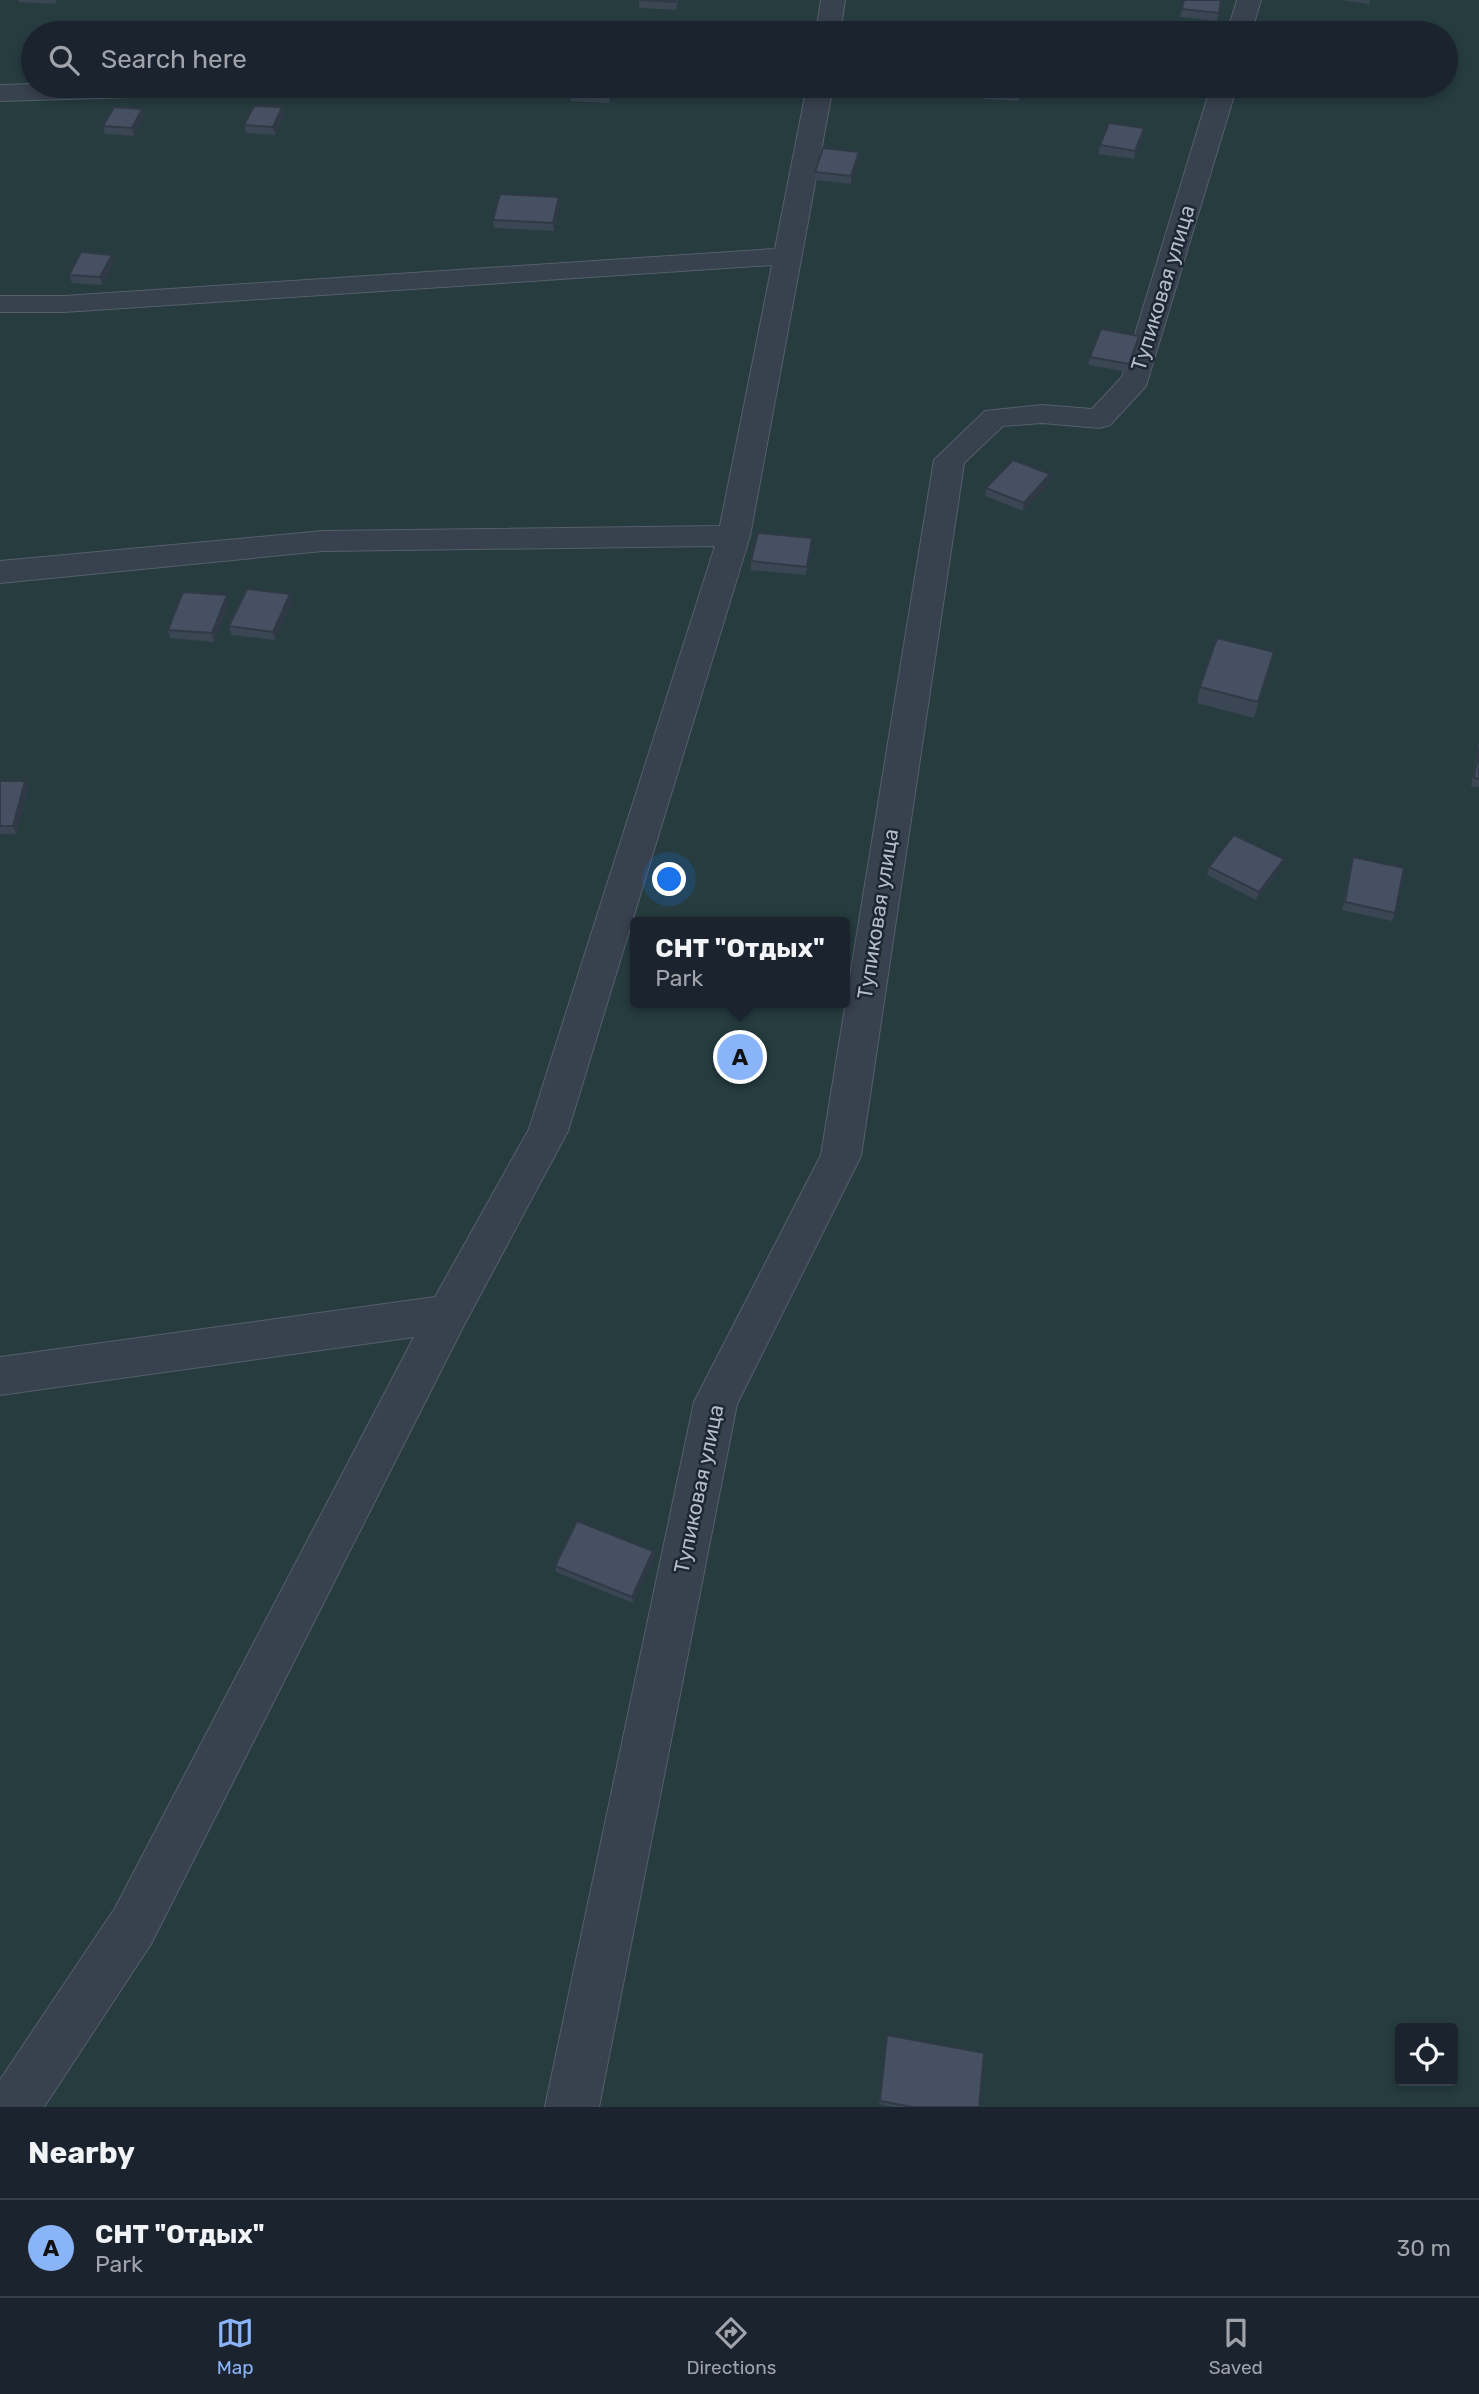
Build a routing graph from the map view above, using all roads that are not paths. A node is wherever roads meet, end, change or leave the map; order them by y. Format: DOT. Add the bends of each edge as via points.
graph roads {
  1 [pos="833,0"];
  2 [pos="1249,0"];
  3 [pos="830,21"];
  4 [pos="1243,21"];
  5 [pos="21,92"];
  6 [pos="0,93"];
  7 [pos="818,98"];
  8 [pos="1220,98"];
  9 [pos="788,256"];
  10 [pos="0,303"];
  11 [pos="734,536"];
  12 [pos="0,572"];
  13 [pos="448,1314"];
  14 [pos="0,1376"];
  15 [pos="13,2107"];
  16 [pos="572,2107"];
  1 -- 3 [label="lane"];
  2 -- 4 [label="lane"];
  5 -- 6 [label="lane"];
  7 -- 9 [label="lane"];
  8 -- 16 [label="lane, Тупиковая улица" via="1136,380 1099,419 1042,414 995,417 948,460 841,1156 716,1402"];
  9 -- 10 [label="lane" via="64,304"];
  9 -- 11 [label="lane"];
  11 -- 12 [label="lane" via="323,541"];
  11 -- 13 [label="lane" via="548,1130"];
  13 -- 14 [label="lane"];
  13 -- 15 [label="lane" via="133,1926"];
}
